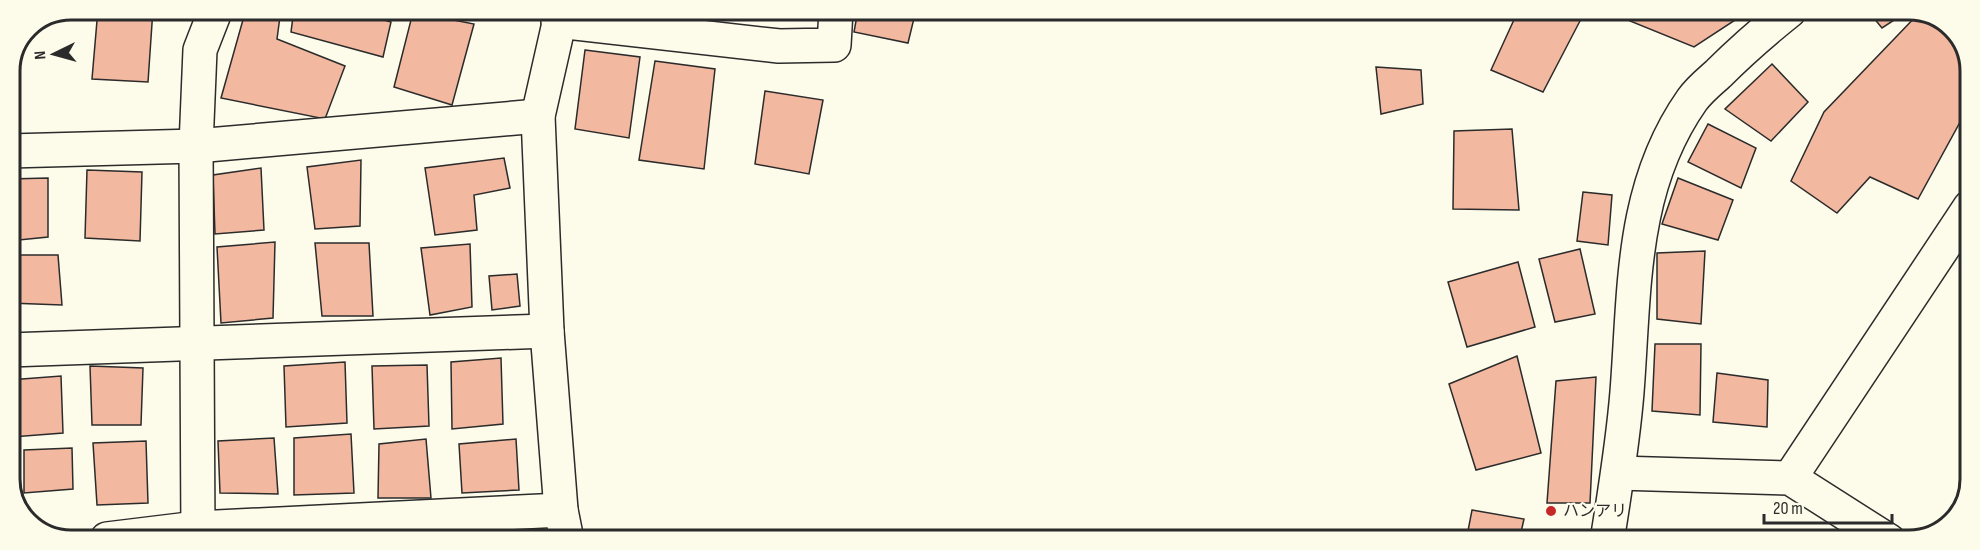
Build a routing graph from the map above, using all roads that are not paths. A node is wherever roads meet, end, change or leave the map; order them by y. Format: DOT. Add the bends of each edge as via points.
graph roads {
  1 [pos="212,20"];
  2 [pos="559,20"];
  3 [pos="595,20"];
  4 [pos="835,20"];
  5 [pos="1777,20"];
  6 [pos="538,116"];
  7 [pos="196,146"];
  8 [pos="20,151"];
  9 [pos="1960,222"];
  10 [pos="547,331"];
  11 [pos="197,342"];
  12 [pos="20,350"];
  13 [pos="1618,473"];
  14 [pos="1790,478"];
  15 [pos="564,525"];
  16 [pos="198,530"];
  17 [pos="361,530"];
  18 [pos="1609,530"];
  19 [pos="1871,530"];
  1 -- 7 [label="street" via="200,50"];
  2 -- 6 [label="street"];
  3 -- 4 [label="street" via="779,46 834,45"];
  5 -- 13 [label="street" via="1693,98 1654,175 1644,207 1634,276"];
  6 -- 7 [label="street"];
  6 -- 10 [label="street"];
  7 -- 8 [label="street"];
  7 -- 11 [label="street"];
  9 -- 14 [label="street"];
  10 -- 11 [label="street"];
  10 -- 15 [label="street"];
  11 -- 12 [label="street"];
  11 -- 16 [label="street"];
  13 -- 14 [label="street"];
  13 -- 18 [label="street"];
  14 -- 19 [label="street"];
  15 -- 17 [label="street"];
}
